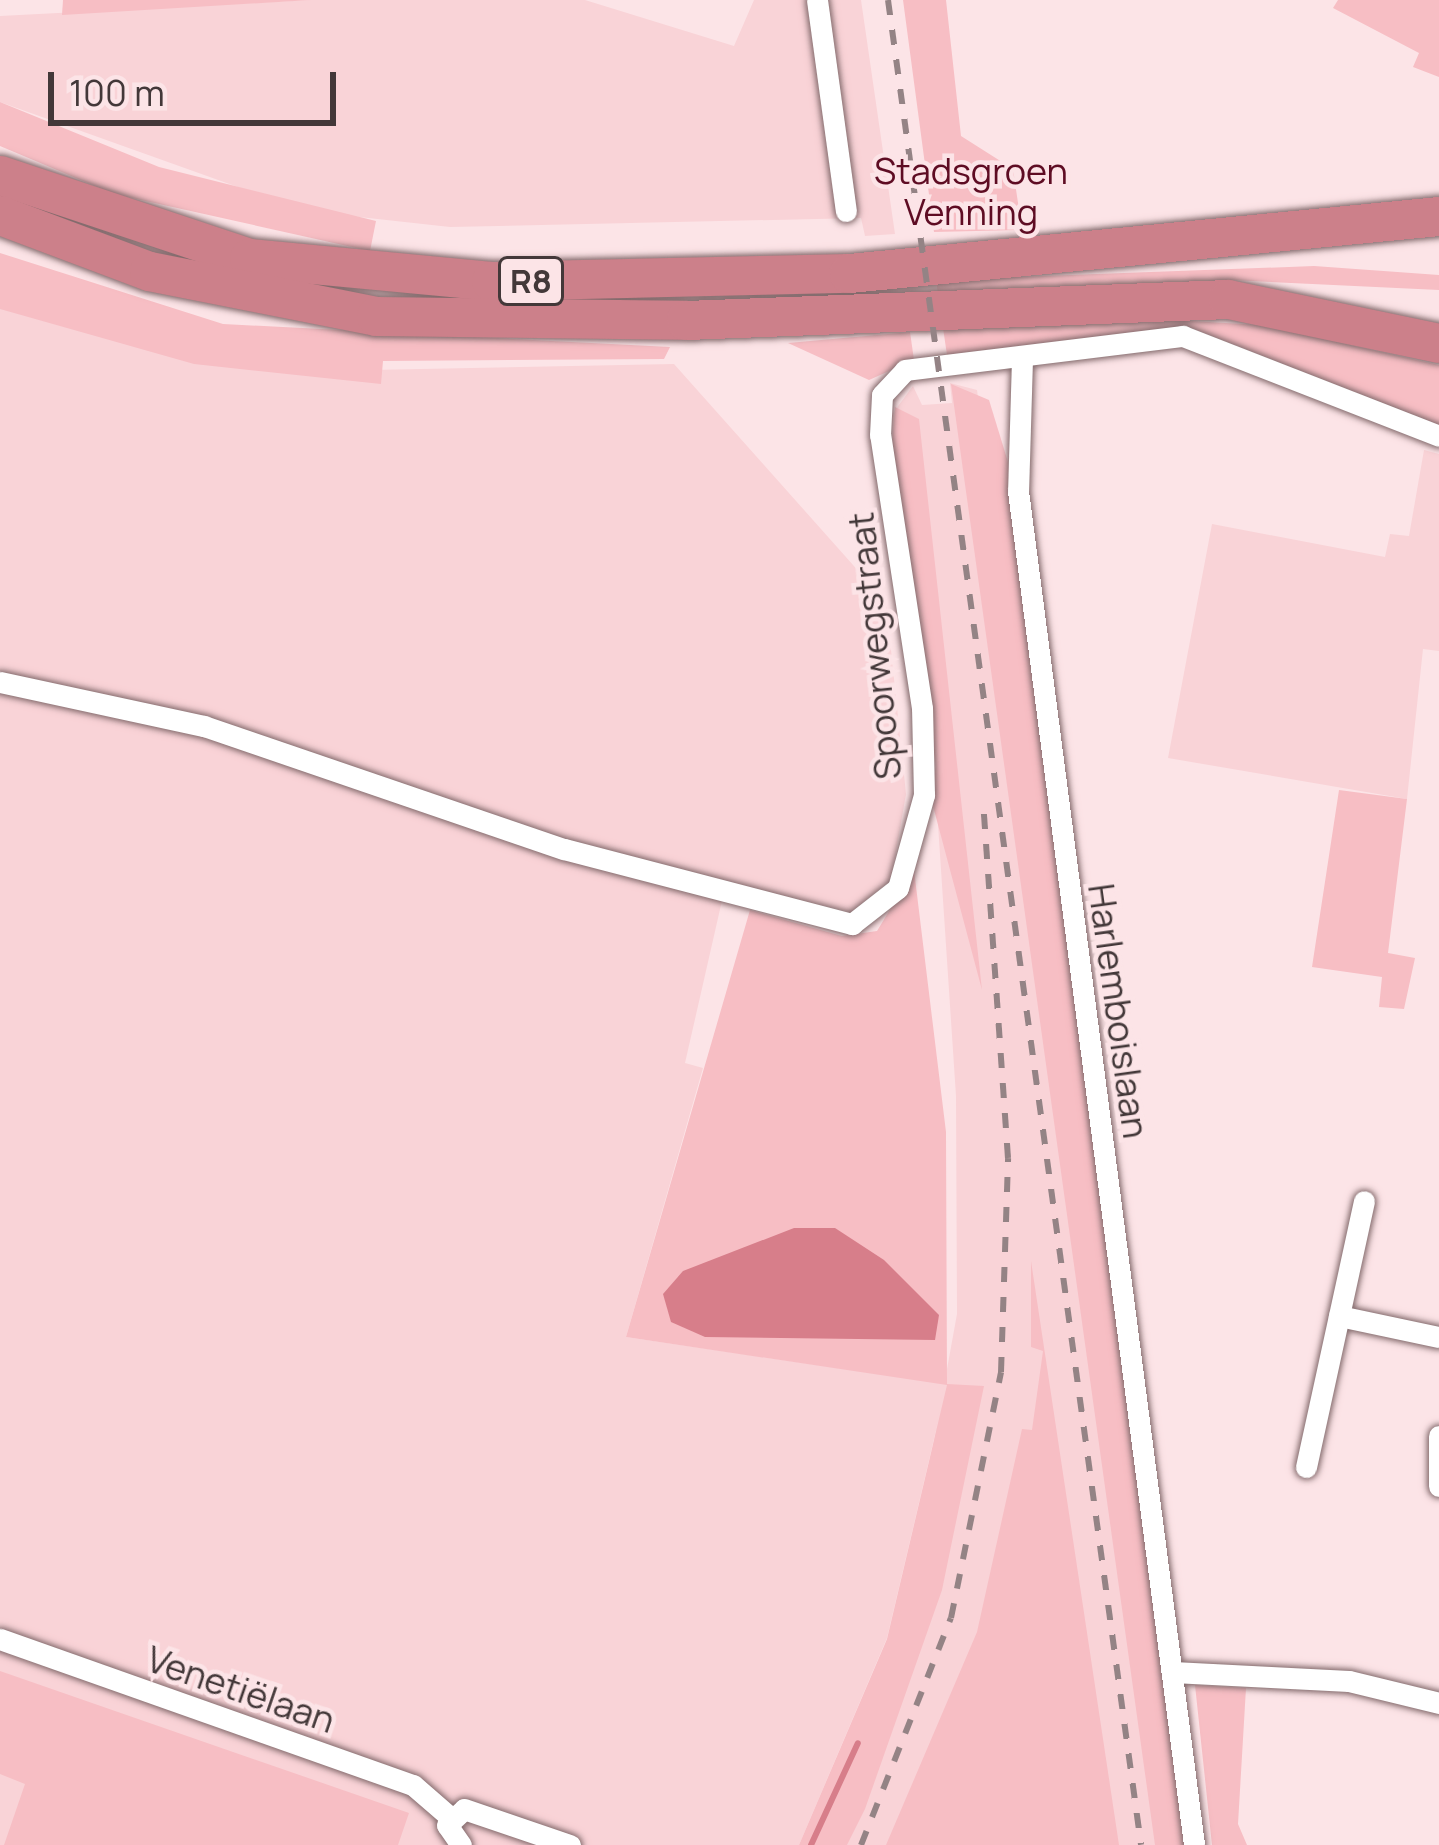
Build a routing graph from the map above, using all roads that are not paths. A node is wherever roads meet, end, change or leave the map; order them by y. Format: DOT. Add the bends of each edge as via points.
graph roads {
  1 [pos="817,0"];
  2 [pos="0,176"];
  3 [pos="846,211"];
  4 [pos="0,215"];
  5 [pos="1439,216"];
  6 [pos="1439,343"];
  7 [pos="1022,359"];
  8 [pos="1439,436"];
  9 [pos="0,682"];
  10 [pos="1364,1201"];
  11 [pos="1339,1316"];
  12 [pos="1439,1336"];
  13 [pos="1439,1436"];
  14 [pos="1306,1467"];
  15 [pos="1439,1486"];
  16 [pos="0,1639"];
  17 [pos="1173,1672"];
  18 [pos="1439,1703"];
  19 [pos="450,1817"];
  20 [pos="460,1845"];
  21 [pos="570,1845"];
  22 [pos="1193,1845"];
  1 -- 3 [label="street"];
  2 -- 5 [label="highway, R8" via="249,258 491,281 849,273"];
  4 -- 6 [label="highway, R8" via="190,282 376,316 686,320 1228,299"];
  7 -- 8 [label="street, Spoorwegstraat" via="1183,336"];
  7 -- 9 [label="street, Spoorwegstraat" via="905,370 883,395 926,762 898,888 865,921 837,923 564,849 204,726"];
  7 -- 17 [label="street, Harlemboislaan" via="1018,491"];
  10 -- 11 [label="street"];
  11 -- 12 [label="street"];
  11 -- 14 [label="street"];
  13 -- 15 [label="street"];
  16 -- 19 [label="street, Venetiëlaan" via="412,1785"];
  17 -- 18 [label="street" via="1349,1681"];
  17 -- 22 [label="street, Harlemboislaan"];
  19 -- 20 [label="street"];
  19 -- 21 [label="street" via="468,1809"];
}
